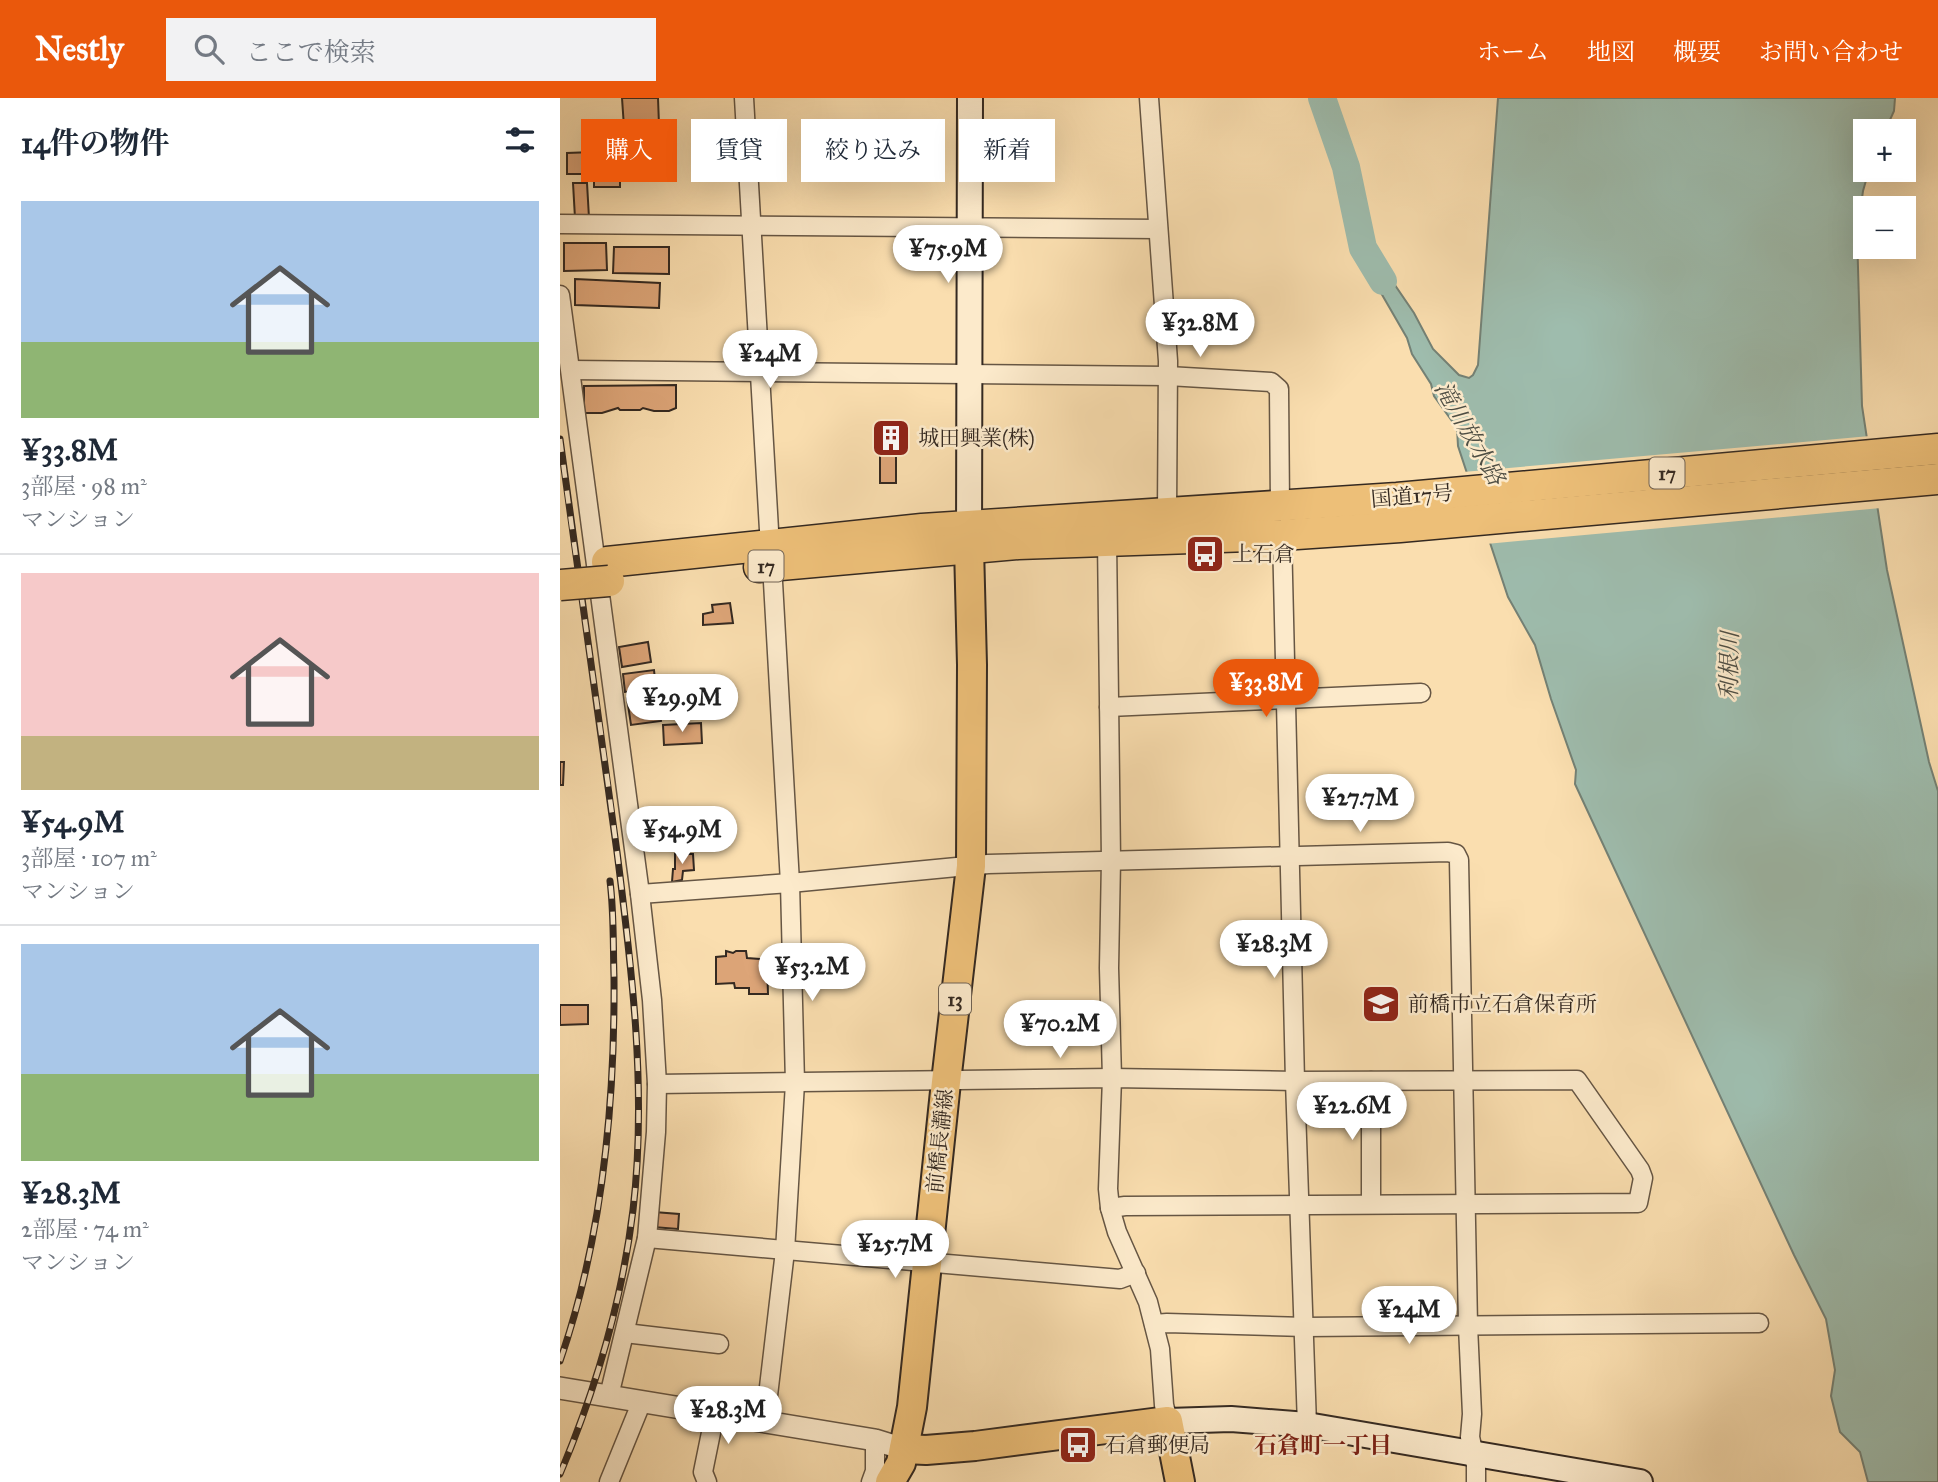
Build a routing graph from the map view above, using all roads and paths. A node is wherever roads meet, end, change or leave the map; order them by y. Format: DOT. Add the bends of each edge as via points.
graph roads {
  1 [pos="744,98"];
  2 [pos="970,98"];
  3 [pos="1149,98"];
  4 [pos="560,224"];
  5 [pos="752,226"];
  6 [pos="971,228"];
  7 [pos="1158,229"];
  8 [pos="560,295"];
  9 [pos="570,370"];
  10 [pos="761,371"];
  11 [pos="970,374"];
  12 [pos="1168,376"];
  13 [pos="1938,449"];
  14 [pos="1938,479"];
  15 [pos="1167,513"];
  16 [pos="1398,513"];
  17 [pos="1281,521"];
  18 [pos="769,530"];
  19 [pos="969,536"];
  20 [pos="1107,540"];
  21 [pos="560,566"];
  22 [pos="608,571"];
  23 [pos="773,582"];
  24 [pos="560,585"];
  25 [pos="1421,694"];
  26 [pos="1286,699"];
  27 [pos="1109,707"];
  28 [pos="1291,855"];
  29 [pos="1111,860"];
  30 [pos="971,866"];
  31 [pos="790,883"];
  32 [pos="640,894"];
  33 [pos="1112,1078"];
  34 [pos="1463,1080"];
  35 [pos="1295,1081"];
  36 [pos="1371,1081"];
  37 [pos="946,1082"];
  38 [pos="795,1083"];
  39 [pos="657,1084"];
  40 [pos="1371,1204"];
  41 [pos="1466,1204"];
  42 [pos="1300,1205"];
  43 [pos="1110,1208"];
  44 [pos="647,1238"];
  45 [pos="785,1251"];
  46 [pos="927,1264"];
  47 [pos="1136,1273"];
  48 [pos="1759,1323"];
  49 [pos="1154,1324"];
  50 [pos="1468,1326"];
  51 [pos="1305,1327"];
  52 [pos="625,1332"];
  53 [pos="719,1345"];
  54 [pos="560,1388"];
  55 [pos="609,1396"];
  56 [pos="642,1401"];
  57 [pos="715,1413"];
  58 [pos="765,1421"];
  59 [pos="1168,1421"];
  60 [pos="1307,1425"];
  61 [pos="875,1440"];
  62 [pos="904,1449"];
  63 [pos="1473,1452"];
  64 [pos="700,1479"];
  65 [pos="609,1482"];
  66 [pos="871,1482"];
  67 [pos="890,1482"];
  68 [pos="1180,1482"];
  69 [pos="1476,1482"];
  70 [pos="1640,1482"];
  1 -- 5 [label="street"];
  2 -- 6 [label="main road"];
  3 -- 7 [label="street"];
  4 -- 5 [label="street"];
  5 -- 6 [label="street"];
  5 -- 10 [label="street"];
  6 -- 7 [label="street"];
  6 -- 11 [label="main road"];
  7 -- 12 [label="street"];
  8 -- 9 [label="street"];
  9 -- 10 [label="street"];
  9 -- 32 [label="street"];
  10 -- 11 [label="street"];
  10 -- 18 [label="street"];
  11 -- 12 [label="street"];
  11 -- 19 [label="main road"];
  12 -- 15 [label="street"];
  12 -- 17 [label="street" via="1277,385"];
  13 -- 16 [label="highway, 国道17号 / 17"];
  14 -- 16 [label="highway, 国道17号 / 17"];
  15 -- 17 [label="highway, 国道17号 / 17"];
  15 -- 19 [label="highway, 国道17号 / 17"];
  16 -- 17 [label="highway, 国道17号 / 17"];
  17 -- 20 [label="highway, 国道17号 / 17"];
  17 -- 26 [label="street"];
  19 -- 20 [label="highway, 国道17号 / 17"];
  19 -- 22 [label="highway, 17"];
  19 -- 30 [label="main road, 前橋長瀞線 / 13"];
  20 -- 27 [label="street"];
  21 -- 22 [label="highway, 17"];
  22 -- 24 [label="highway, 17, bridge"];
  23 -- 31 [label="street"];
  25 -- 26 [label="street"];
  26 -- 27 [label="street"];
  26 -- 28 [label="street"];
  27 -- 29 [label="street"];
  28 -- 29 [label="street"];
  28 -- 34 [label="street" via="1457,854"];
  28 -- 35 [label="street"];
  29 -- 30 [label="street"];
  29 -- 33 [label="street"];
  30 -- 31 [label="street"];
  30 -- 37 [label="main road, 前橋長瀞線 / 13"];
  31 -- 32 [label="street"];
  31 -- 38 [label="street"];
  32 -- 39 [label="street"];
  33 -- 35 [label="street"];
  33 -- 37 [label="street"];
  33 -- 43 [label="street"];
  34 -- 36 [label="street"];
  34 -- 41 [label="street"];
  34 -- 41 [label="street" via="1577,1080 1643,1178 1638,1203"];
  35 -- 36 [label="street"];
  35 -- 42 [label="street"];
  36 -- 40 [label="street"];
  37 -- 38 [label="street"];
  37 -- 46 [label="main road, 前橋長瀞線 / 13"];
  38 -- 39 [label="street"];
  38 -- 45 [label="street"];
  39 -- 44 [label="street"];
  40 -- 41 [label="street"];
  40 -- 42 [label="street"];
  41 -- 50 [label="street"];
  42 -- 43 [label="street"];
  42 -- 51 [label="street"];
  43 -- 47 [label="street"];
  44 -- 45 [label="street"];
  44 -- 52 [label="street"];
  45 -- 46 [label="street"];
  45 -- 58 [label="street"];
  46 -- 47 [label="street" via="1119,1279"];
  46 -- 62 [label="main road, 前橋長瀞線 / 13"];
  47 -- 49 [label="street"];
  48 -- 50 [label="street"];
  49 -- 51 [label="street"];
  49 -- 59 [label="street"];
  50 -- 51 [label="street"];
  50 -- 63 [label="street"];
  51 -- 60 [label="street"];
  52 -- 53 [label="street"];
  52 -- 55 [label="street"];
  54 -- 55 [label="street"];
  55 -- 56 [label="street"];
  56 -- 57 [label="street"];
  56 -- 65 [label="street"];
  57 -- 58 [label="street"];
  57 -- 64 [label="street"];
  58 -- 61 [label="street"];
  59 -- 60 [label="main road" via="1231,1419"];
  59 -- 62 [label="main road" via="975,1446"];
  59 -- 68 [label="main road"];
  60 -- 63 [label="main road"];
  61 -- 62 [label="street"];
  61 -- 66 [label="street"];
  62 -- 67 [label="main road, 前橋長瀞線"];
  63 -- 69 [label="street"];
  63 -- 70 [label="main road"];
}
